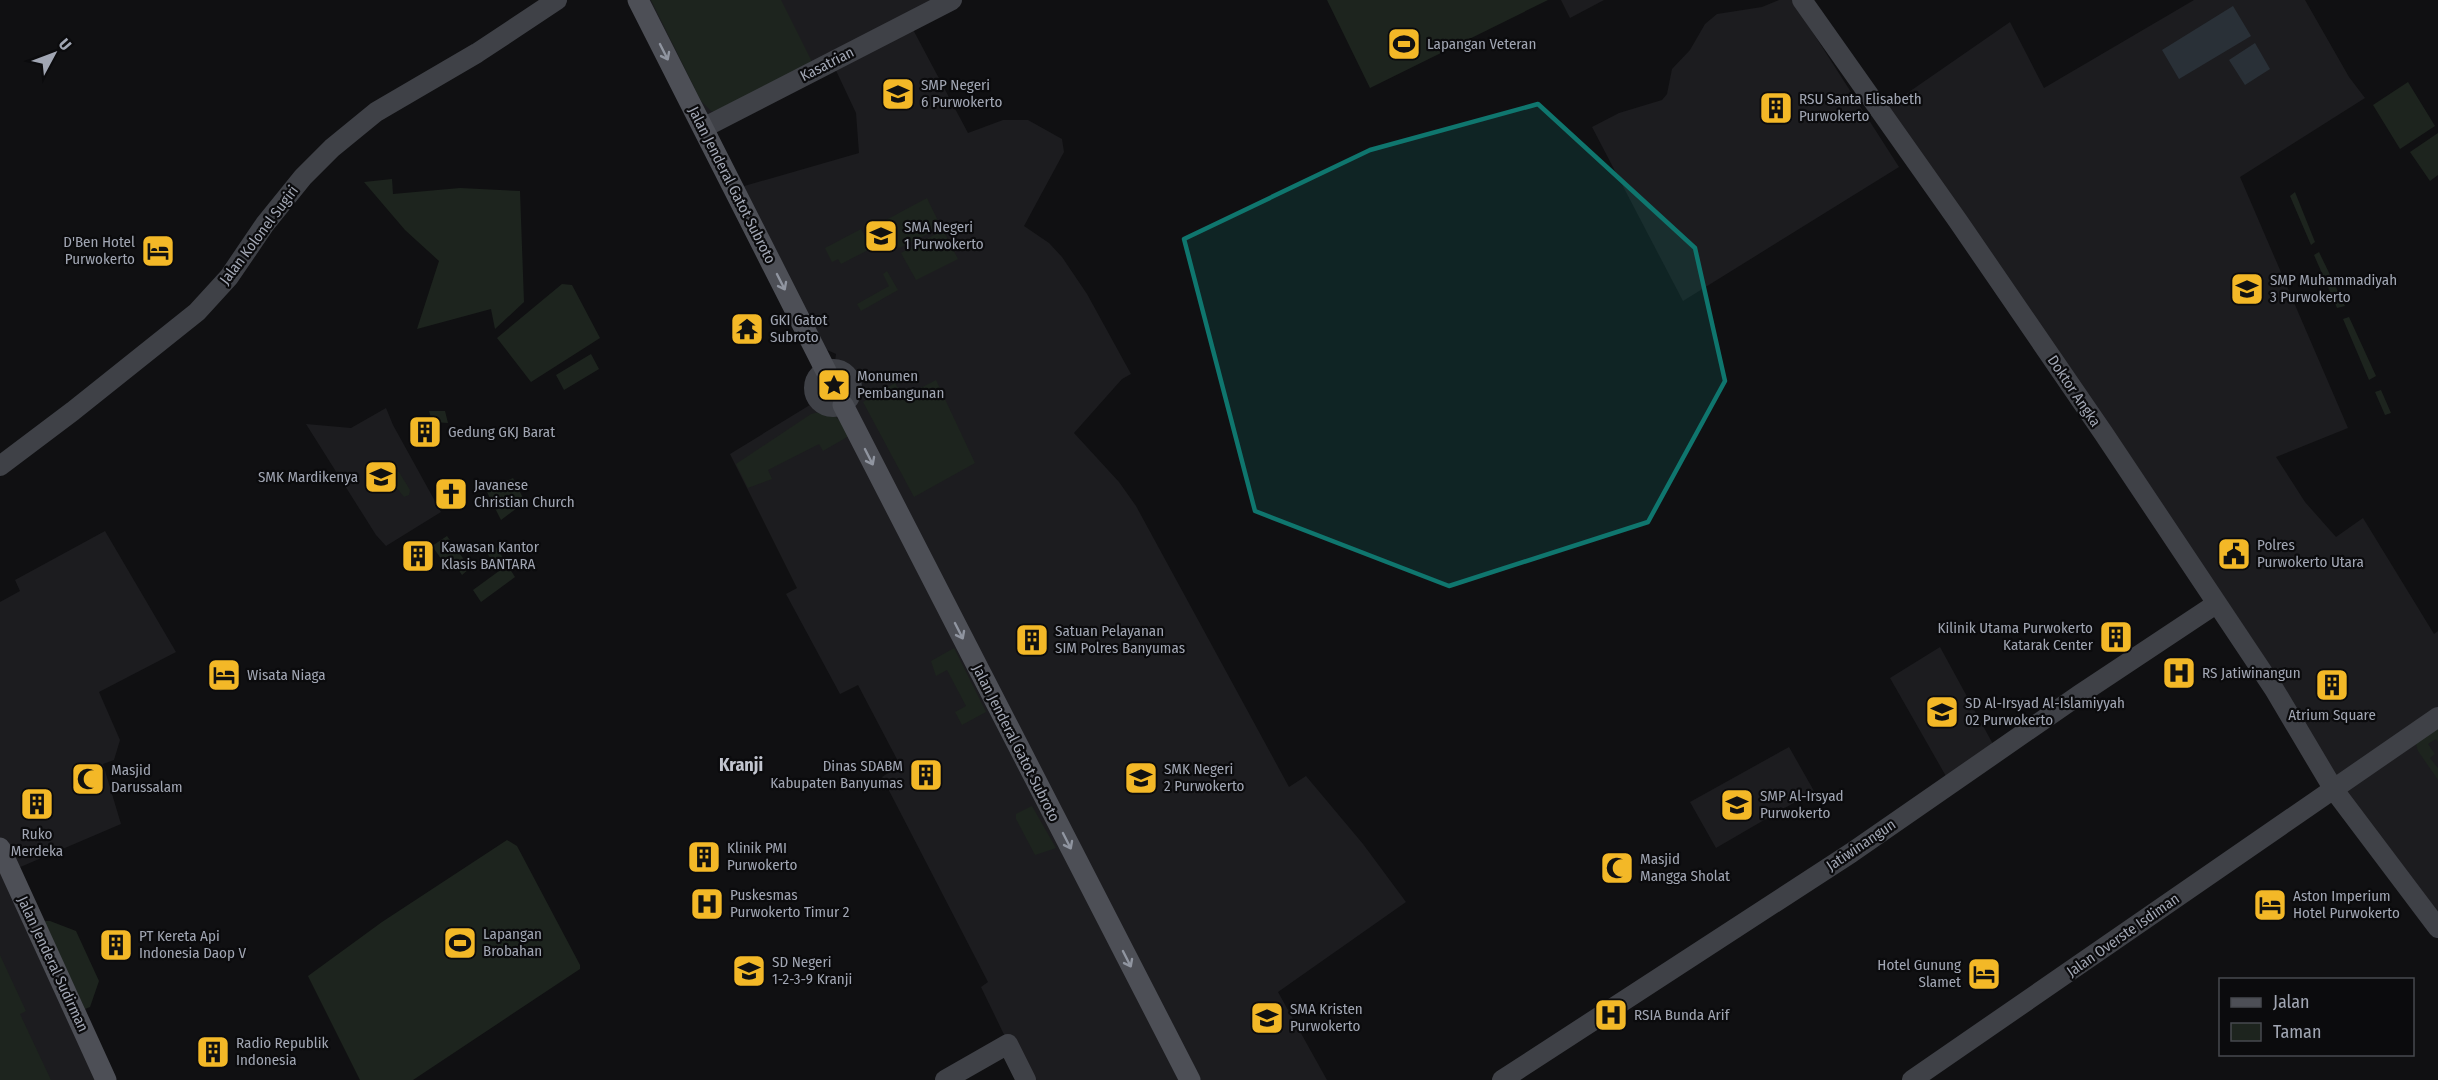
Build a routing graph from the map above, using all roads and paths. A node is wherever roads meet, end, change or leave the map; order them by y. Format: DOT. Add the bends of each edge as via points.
graph roads {
  1 [pos="557,0"];
  2 [pos="638,0"];
  3 [pos="952,0"];
  4 [pos="1802,0"];
  5 [pos="703,128"];
  6 [pos="826,370"];
  7 [pos="843,405"];
  8 [pos="0,466"];
  9 [pos="2216,604"];
  10 [pos="2438,717"];
  11 [pos="2334,790"];
  12 [pos="0,848"];
  13 [pos="2438,928"];
  14 [pos="106,1080"];
  15 [pos="945,1080"];
  16 [pos="1026,1080"];
  17 [pos="1190,1080"];
  18 [pos="1502,1080"];
  19 [pos="1912,1080"];
  1 -- 8 [label="street, Jalan Kolonel Sugiri" via="376,112 332,148 295,187 229,277 197,312"];
  2 -- 5 [label="main road, Jalan Jenderal Gatot Subroto, one-way"];
  3 -- 5 [label="street, Kasatrian"];
  4 -- 9 [label="street, Doktor Angka" via="1993,271"];
  5 -- 6 [label="main road, Jalan Jenderal Gatot Subroto, one-way"];
  6 -- 7 [label="street" via="841,371 850,380 852,393"];
  7 -- 17 [label="main road, Jalan Jenderal Gatot Subroto, one-way"];
  9 -- 11 [label="street, Doktor Angka" via="2274,689"];
  9 -- 18 [label="street, Jatiwinangun" via="1851,853"];
  10 -- 11 [label="street, Jalan Overste Isdiman"];
  11 -- 13 [label="street, Doktor Angka"];
  11 -- 19 [label="street, Jalan Overste Isdiman"];
  12 -- 14 [label="main road, Jalan Jenderal Sudirman"];
  15 -- 16 [label="street" via="1008,1044"];
}
